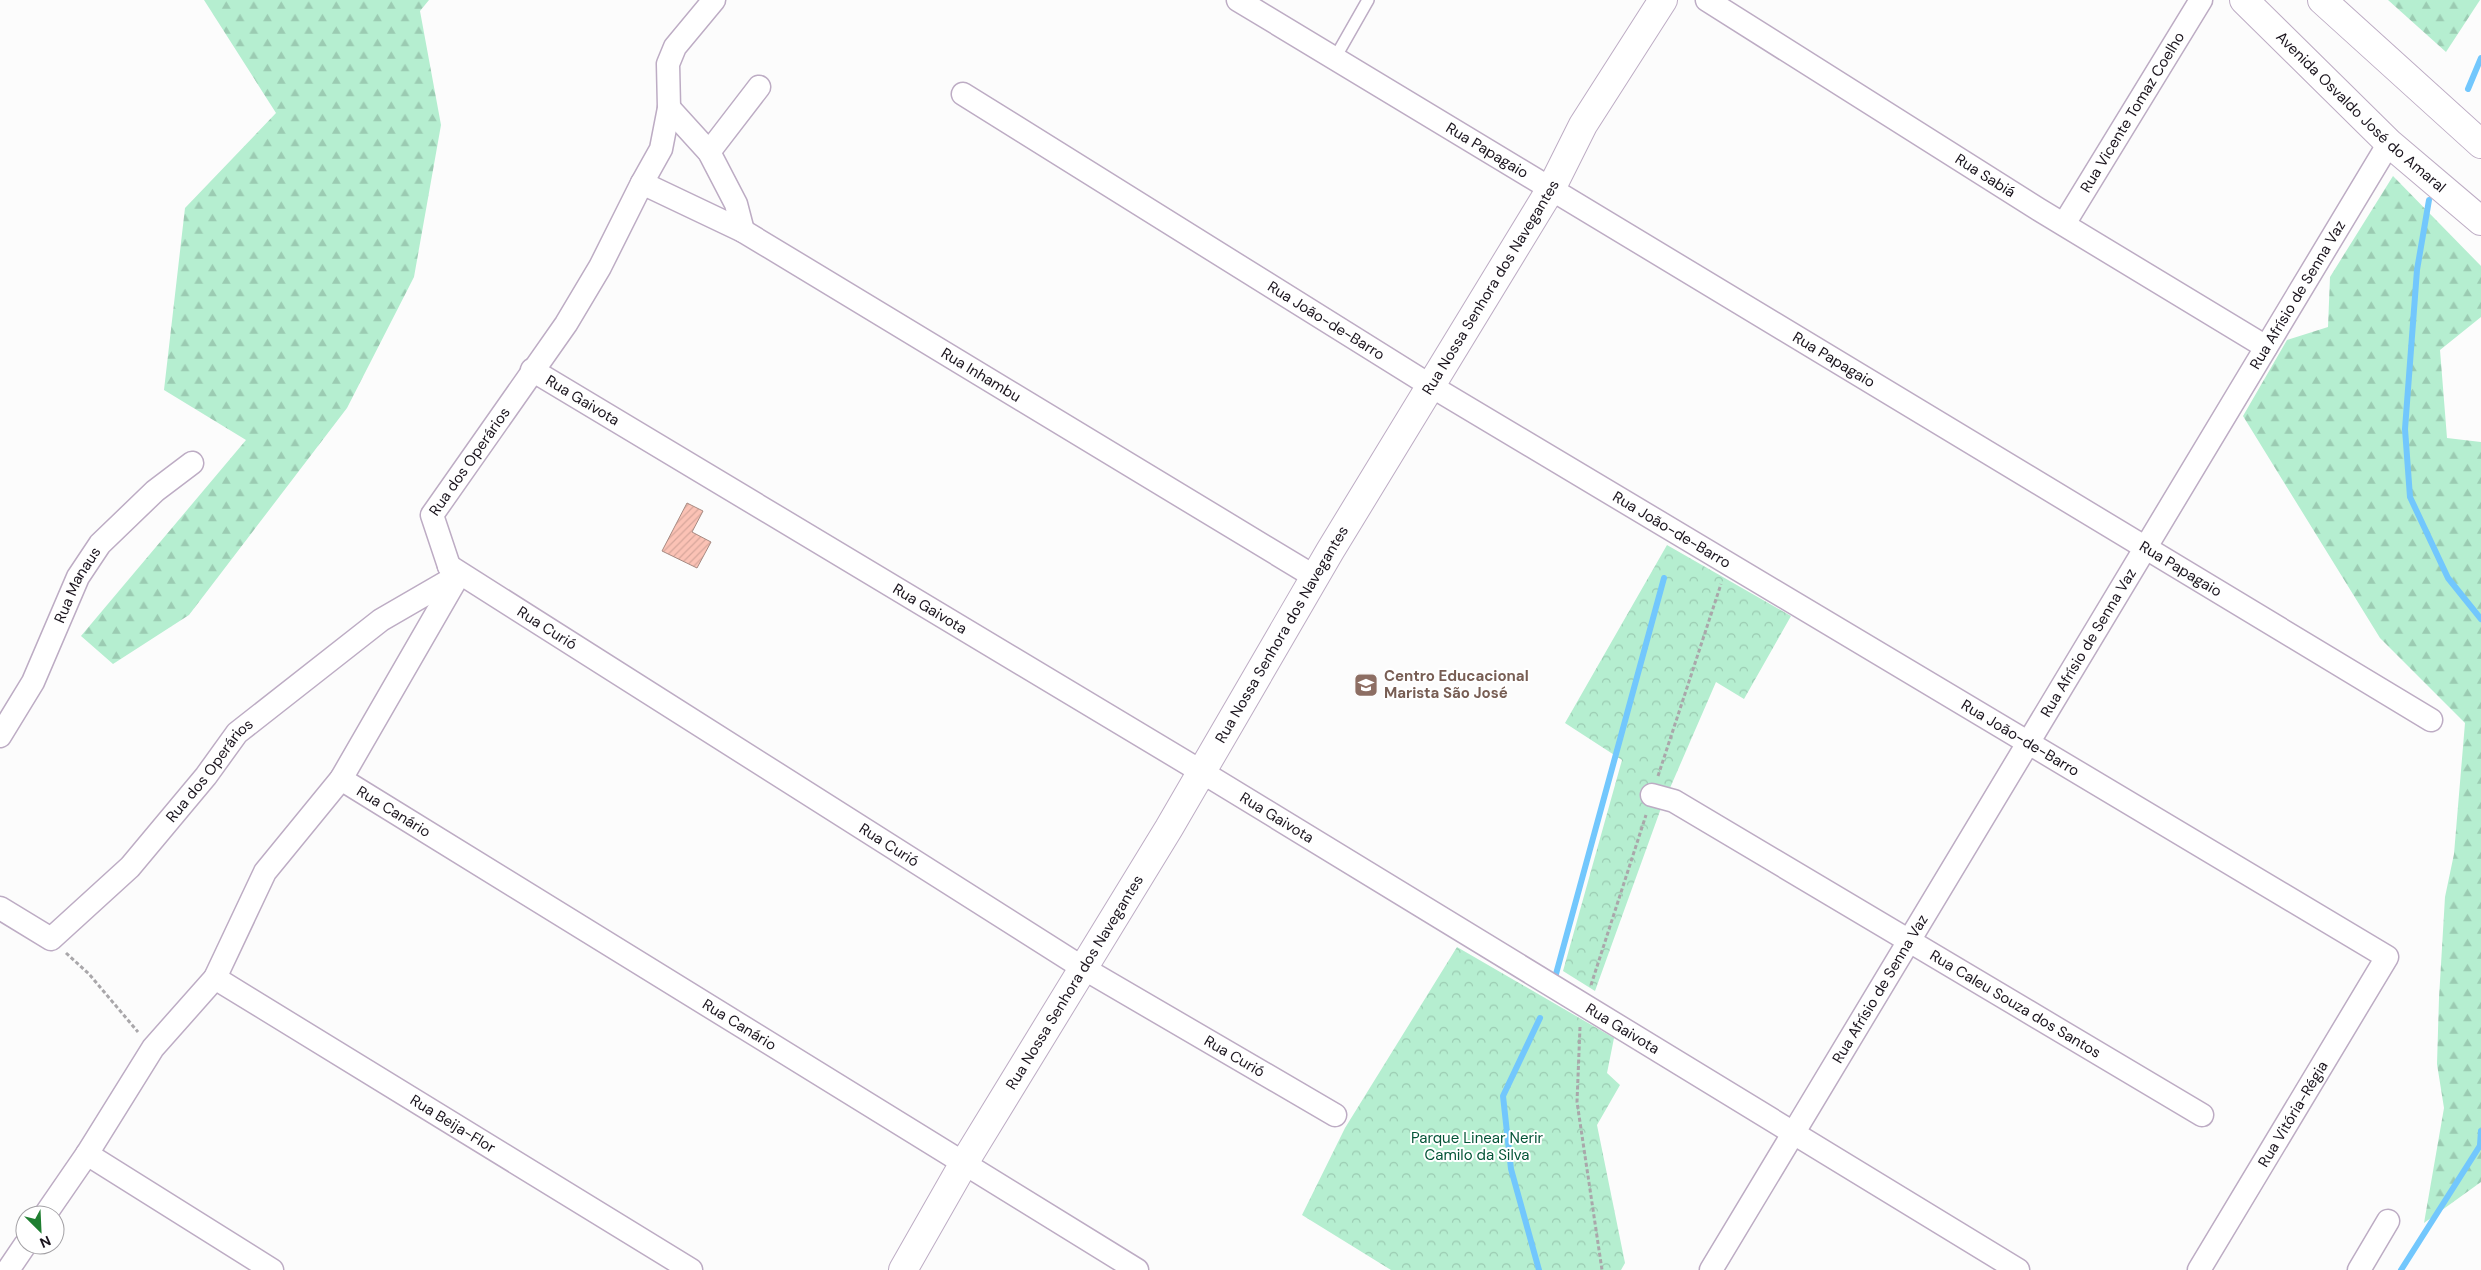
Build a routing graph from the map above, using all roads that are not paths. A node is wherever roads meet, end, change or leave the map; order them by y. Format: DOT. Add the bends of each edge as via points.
graph roads {
  1 [pos="714,0"];
  2 [pos="1238,0"];
  3 [pos="1368,0"];
  4 [pos="1663,0"];
  5 [pos="1707,0"];
  6 [pos="2201,0"];
  7 [pos="2244,0"];
  8 [pos="2322,0"];
  9 [pos="1335,58"];
  10 [pos="759,87"];
  11 [pos="963,94"];
  12 [pos="669,108"];
  13 [pos="2388,143"];
  14 [pos="2481,144"];
  15 [pos="709,152"];
  16 [pos="642,183"];
  17 [pos="1552,188"];
  18 [pos="2470,203"];
  19 [pos="2481,221"];
  20 [pos="2064,224"];
  21 [pos="743,231"];
  22 [pos="2266,347"];
  23 [pos="532,370"];
  24 [pos="1431,386"];
  25 [pos="192,463"];
  26 [pos="2145,548"];
  27 [pos="453,571"];
  28 [pos="1315,577"];
  29 [pos="2431,720"];
  30 [pos="0,736"];
  31 [pos="2028,742"];
  32 [pos="1202,772"];
  33 [pos="340,779"];
  34 [pos="1652,795"];
  35 [pos="0,908"];
  36 [pos="1909,941"];
  37 [pos="2387,958"];
  38 [pos="1083,968"];
  39 [pos="214,978"];
  40 [pos="1335,1115"];
  41 [pos="2202,1115"];
  42 [pos="1792,1134"];
  43 [pos="87,1154"];
  44 [pos="964,1163"];
  45 [pos="53,1205"];
  46 [pos="2388,1221"];
  47 [pos="18,1255"];
  48 [pos="8,1270"];
  49 [pos="272,1270"];
  50 [pos="691,1270"];
  51 [pos="903,1270"];
  52 [pos="1137,1270"];
  53 [pos="1711,1270"];
  54 [pos="2018,1270"];
  55 [pos="2199,1270"];
  56 [pos="2358,1270"];
  1 -- 12 [label="street, Rua dos Operários" via="675,47 668,64"];
  2 -- 9 [label="street, Rua Papagaio"];
  3 -- 9 [label="lane"];
  4 -- 17 [label="street, Rua Nossa Senhora dos Navegantes" via="1584,125"];
  5 -- 20 [label="street, Rua Sabiá"];
  6 -- 20 [label="street, Rua Vicente Tomaz Coelho"];
  7 -- 13 [label="street, Avenida Osvaldo José do Amaral"];
  8 -- 14 [label="street"];
  9 -- 17 [label="street, Rua Papagaio"];
  10 -- 15 [label="street"];
  11 -- 24 [label="street, Rua João-de-Barro"];
  12 -- 15 [label="street"];
  12 -- 16 [label="street, Rua dos Operários" via="661,149"];
  13 -- 18 [label="street, Avenida Osvaldo José do Amaral"];
  13 -- 22 [label="street, Rua Afrísio de Senna Vaz"];
  15 -- 21 [label="street" via="736,204"];
  16 -- 21 [label="street, Rua Inhambu"];
  16 -- 23 [label="street, Rua dos Operários" via="584,296"];
  17 -- 24 [label="street, Rua Nossa Senhora dos Navegantes"];
  17 -- 26 [label="street, Rua Papagaio"];
  18 -- 19 [label="street, Avenida Osvaldo José do Amaral"];
  20 -- 22 [label="street, Rua Sabiá"];
  21 -- 28 [label="street, Rua Inhambu"];
  22 -- 26 [label="street, Rua Afrísio de Senna Vaz"];
  23 -- 27 [label="street, Rua dos Operários" via="432,515"];
  23 -- 32 [label="street, Rua Gaivota"];
  24 -- 28 [label="street, Rua Nossa Senhora dos Navegantes"];
  24 -- 31 [label="street, Rua João-de-Barro"];
  25 -- 30 [label="street, Rua Manaus" via="155,491 100,544 78,577 33,682"];
  26 -- 29 [label="street, Rua Papagaio"];
  26 -- 31 [label="street, Rua Afrísio de Senna Vaz"];
  27 -- 33 [label="street"];
  27 -- 35 [label="street, Rua dos Operários" via="381,620 237,733 206,776 130,867 51,939"];
  27 -- 38 [label="street, Rua Curió"];
  28 -- 32 [label="street, Rua Nossa Senhora dos Navegantes"];
  31 -- 36 [label="street, Rua Afrísio de Senna Vaz"];
  31 -- 37 [label="street, Rua João-de-Barro"];
  32 -- 38 [label="street, Rua Nossa Senhora dos Navegantes"];
  32 -- 42 [label="street, Rua Gaivota"];
  33 -- 39 [label="street" via="265,872"];
  33 -- 44 [label="street, Rua Canário"];
  34 -- 36 [label="street, Rua Caleu Souza dos Santos" via="1674,801"];
  36 -- 41 [label="street, Rua Caleu Souza dos Santos"];
  36 -- 42 [label="street, Rua Afrísio de Senna Vaz"];
  37 -- 55 [label="street, Rua Vitória-Régia"];
  38 -- 40 [label="street, Rua Curió"];
  38 -- 44 [label="street, Rua Nossa Senhora dos Navegantes"];
  39 -- 43 [label="street" via="153,1048"];
  39 -- 50 [label="street, Rua Beija-Flor"];
  42 -- 53 [label="street, Rua Afrísio de Senna Vaz"];
  42 -- 54 [label="street, Rua Gaivota"];
  43 -- 45 [label="street"];
  43 -- 49 [label="street"];
  44 -- 51 [label="street, Rua Nossa Senhora dos Navegantes"];
  44 -- 52 [label="street, Rua Canário"];
  46 -- 56 [label="street"];
  47 -- 48 [label="street"];
}
